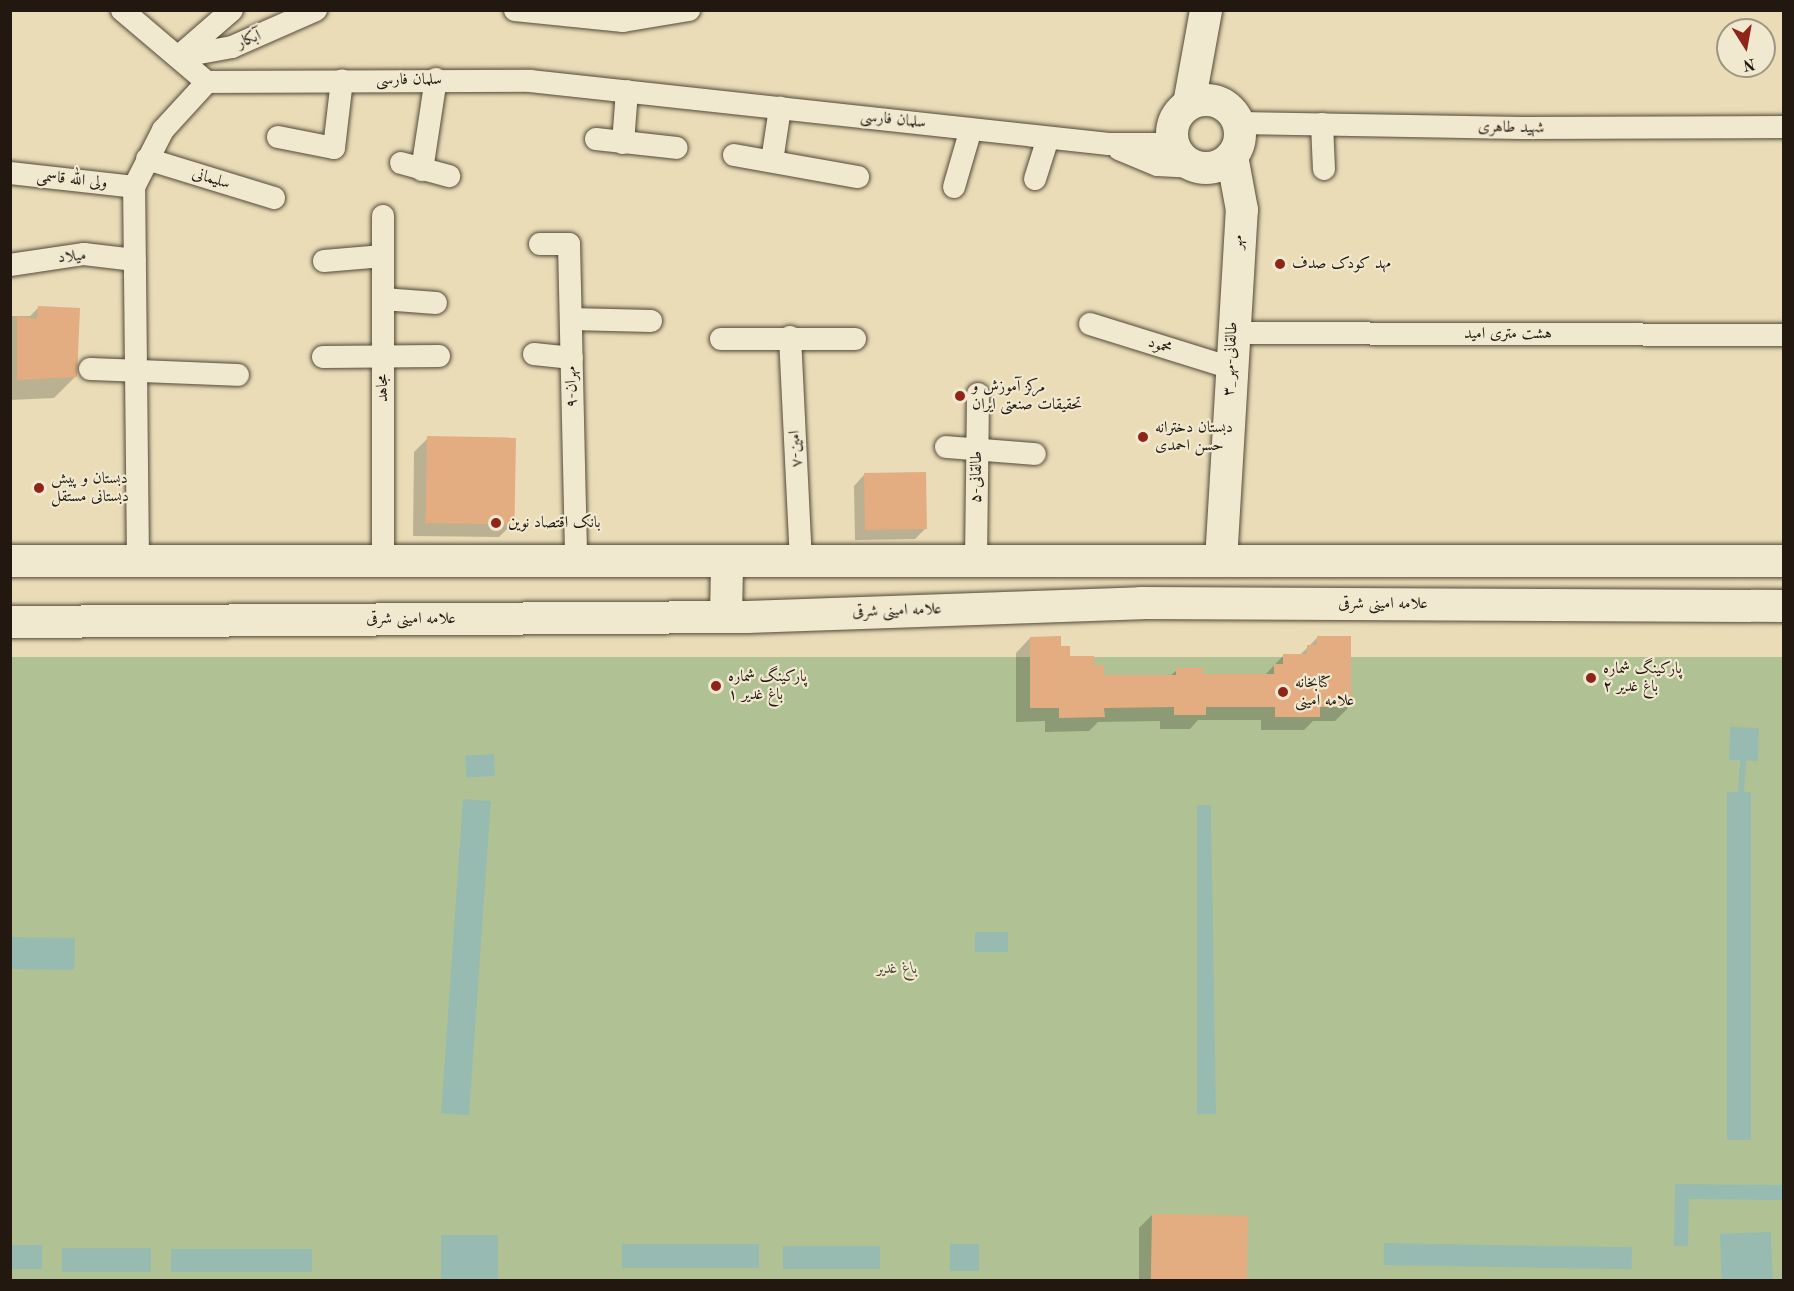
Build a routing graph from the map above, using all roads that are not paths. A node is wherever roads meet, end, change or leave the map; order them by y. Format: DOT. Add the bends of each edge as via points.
graph roads {
  1 [pos="122,10"];
  2 [pos="232,10"];
  3 [pos="316,10"];
  4 [pos="515,10"];
  5 [pos="689,10"];
  6 [pos="1205,15"];
  7 [pos="178,57"];
  8 [pos="436,79"];
  9 [pos="342,80"];
  10 [pos="207,82"];
  11 [pos="627,91"];
  12 [pos="1189,104"];
  13 [pos="780,108"];
  14 [pos="1232,114"];
  15 [pos="1322,124"];
  16 [pos="1784,127"];
  17 [pos="971,129"];
  18 [pos="278,137"];
  19 [pos="1048,138"];
  20 [pos="596,139"];
  21 [pos="623,143"];
  22 [pos="1109,144"];
  23 [pos="1174,144"];
  24 [pos="677,148"];
  25 [pos="734,155"];
  26 [pos="147,159"];
  27 [pos="772,161"];
  28 [pos="1212,163"];
  29 [pos="1324,169"];
  30 [pos="10,173"];
  31 [pos="450,176"];
  32 [pos="858,177"];
  33 [pos="1035,179"];
  34 [pos="134,187"];
  35 [pos="954,187"];
  36 [pos="274,198"];
  37 [pos="383,216"];
  38 [pos="540,244"];
  39 [pos="383,256"];
  40 [pos="135,260"];
  41 [pos="324,261"];
  42 [pos="1235,264"];
  43 [pos="10,266"];
  44 [pos="383,299"];
  45 [pos="436,303"];
  46 [pos="571,319"];
  47 [pos="651,321"];
  48 [pos="1090,324"];
  49 [pos="1232,333"];
  50 [pos="1784,335"];
  51 [pos="790,337"];
  52 [pos="722,339"];
  53 [pos="855,339"];
  54 [pos="534,354"];
  55 [pos="383,355"];
  56 [pos="439,356"];
  57 [pos="323,357"];
  58 [pos="572,358"];
  59 [pos="90,369"];
  60 [pos="1231,369"];
  61 [pos="136,373"];
  62 [pos="238,375"];
  63 [pos="978,394"];
  64 [pos="946,447"];
  65 [pos="977,449"];
  66 [pos="1035,454"];
  67 [pos="138,560"];
  68 [pos="384,560"];
  69 [pos="10,561"];
  70 [pos="576,561"];
  71 [pos="801,561"];
  72 [pos="975,561"];
  73 [pos="1221,561"];
  74 [pos="1784,561"];
  75 [pos="727,563"];
  76 [pos="1784,606"];
  77 [pos="726,617"];
  78 [pos="10,622"];
  1 -- 7 [label="street"];
  2 -- 7 [label="street, آبکار"];
  3 -- 7 [label="street, آبکار" via="232,47"];
  4 -- 5 [label="street" via="623,21"];
  6 -- 12 [label="main road"];
  6 -- 14 [label="main road" via="1215,81"];
  7 -- 10 [label="street"];
  8 -- 9 [label="street, سلمان فارسی"];
  8 -- 11 [label="street, سلمان فارسی" via="530,81"];
  8 -- 31 [label="street" via="411,166"];
  9 -- 10 [label="street, سلمان فارسی"];
  9 -- 18 [label="street" via="334,148"];
  10 -- 26 [label="street" via="163,130"];
  11 -- 13 [label="street, سلمان فارسی"];
  11 -- 21 [label="street"];
  12 -- 14 [label="main road" via="1207,99"];
  12 -- 23 [label="main road" via="1176,117"];
  13 -- 17 [label="street, سلمان فارسی"];
  13 -- 27 [label="street"];
  14 -- 15 [label="street, شهید طاهری"];
  14 -- 28 [label="main road" via="1240,140"];
  15 -- 16 [label="street, شهید طاهری"];
  15 -- 29 [label="street"];
  17 -- 19 [label="street, سلمان فارسی"];
  17 -- 35 [label="street"];
  19 -- 22 [label="street, سلمان فارسی"];
  19 -- 33 [label="street"];
  20 -- 21 [label="street"];
  21 -- 24 [label="street"];
  22 -- 23 [label="street, سلمان فارسی"];
  22 -- 28 [label="street, سلمان فارسی" via="1157,165"];
  23 -- 28 [label="main road" via="1179,154"];
  25 -- 27 [label="street"];
  26 -- 34 [label="street"];
  26 -- 36 [label="street, سلیمانی"];
  27 -- 32 [label="street"];
  28 -- 42 [label="main road, مهر" via="1242,210"];
  30 -- 34 [label="street, ولی الله قاسمی"];
  34 -- 40 [label="street"];
  37 -- 39 [label="street, مجاهد"];
  38 -- 46 [label="street, ۹-مهران" via="569,244"];
  39 -- 41 [label="street"];
  39 -- 44 [label="street, مجاهد"];
  40 -- 43 [label="street, میلاد" via="84,254"];
  40 -- 61 [label="street"];
  42 -- 49 [label="main road, ۳_طالقانی-مهر"];
  44 -- 45 [label="street"];
  44 -- 55 [label="street, مجاهد"];
  46 -- 47 [label="street"];
  46 -- 58 [label="street, ۹-مهران"];
  48 -- 60 [label="street, محمود"];
  49 -- 50 [label="street, هشت متری امید"];
  49 -- 60 [label="main road, ۳_طالقانی-مهر"];
  51 -- 52 [label="street"];
  51 -- 53 [label="street"];
  51 -- 71 [label="street, ۷-امین"];
  54 -- 58 [label="street"];
  55 -- 56 [label="street"];
  55 -- 57 [label="street"];
  55 -- 68 [label="street, مجاهد"];
  58 -- 70 [label="street, ۹-مهران"];
  59 -- 61 [label="street"];
  60 -- 73 [label="main road, ۳_طالقانی-مهر"];
  61 -- 62 [label="street"];
  61 -- 67 [label="street"];
  63 -- 65 [label="street, ۵-طالقانی"];
  64 -- 65 [label="street"];
  65 -- 66 [label="street"];
  65 -- 72 [label="street, ۵-طالقانی"];
  67 -- 68 [label="main road"];
  67 -- 69 [label="main road"];
  68 -- 70 [label="main road"];
  70 -- 75 [label="main road"];
  71 -- 72 [label="main road"];
  71 -- 75 [label="main road"];
  72 -- 73 [label="main road"];
  73 -- 74 [label="main road"];
  75 -- 77 [label="main road"];
  76 -- 77 [label="main road, علامه امینی شرقی" via="1141,603"];
  77 -- 78 [label="main road, علامه امینی شرقی"];
}
